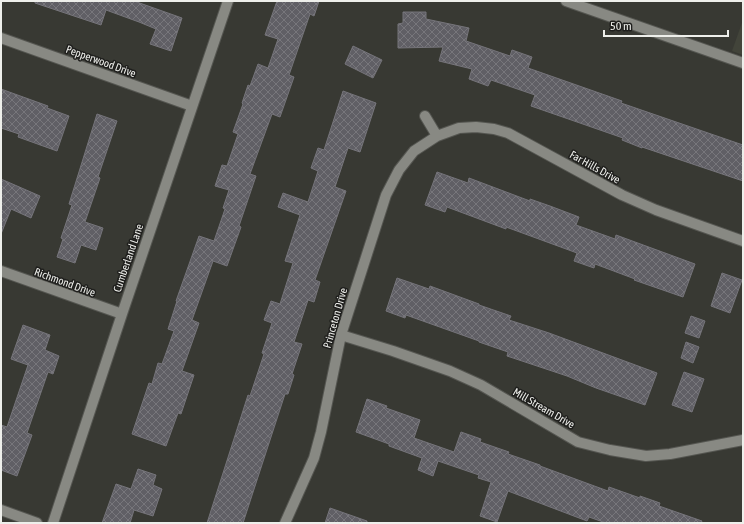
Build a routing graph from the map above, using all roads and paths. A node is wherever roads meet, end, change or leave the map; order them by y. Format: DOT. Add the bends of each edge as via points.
graph roads {
  1 [pos="228,1"];
  2 [pos="566,1"];
  3 [pos="1,38"];
  4 [pos="743,63"];
  5 [pos="192,106"];
  6 [pos="425,116"];
  7 [pos="437,136"];
  8 [pos="743,241"];
  9 [pos="1,272"];
  10 [pos="122,314"];
  11 [pos="341,335"];
  12 [pos="743,440"];
  13 [pos="1,510"];
  14 [pos="37,523"];
  15 [pos="53,523"];
  16 [pos="285,523"];
  1 -- 5 [label="street, Cumberland Lane"];
  2 -- 4 [label="street"];
  3 -- 5 [label="street, Pepperwood Drive"];
  5 -- 10 [label="street, Cumberland Lane"];
  6 -- 7 [label="street"];
  7 -- 8 [label="street, Far Hills Drive" via="458,128 476,127 508,133 622,195 662,213"];
  7 -- 11 [label="street, Princeton Drive" via="414,151 399,170 386,196"];
  9 -- 10 [label="street, Richmond Drive"];
  10 -- 15 [label="street, Cumberland Lane"];
  11 -- 12 [label="street, Mill Stream Drive" via="450,371 481,385 578,442 646,456"];
  11 -- 16 [label="street, Princeton Drive" via="314,458"];
  13 -- 14 [label="street"];
}
